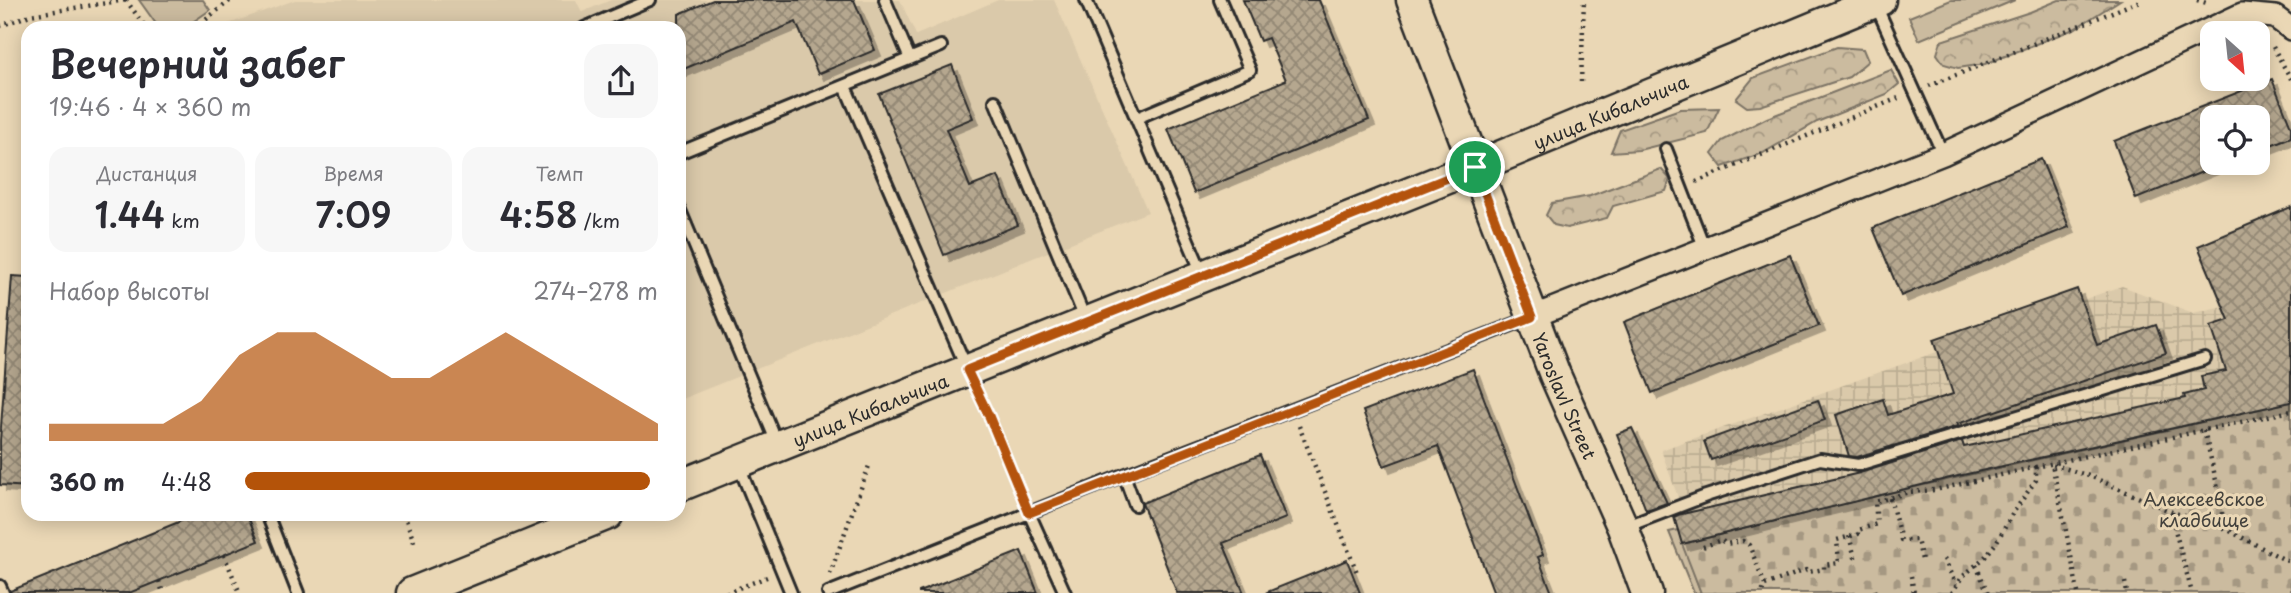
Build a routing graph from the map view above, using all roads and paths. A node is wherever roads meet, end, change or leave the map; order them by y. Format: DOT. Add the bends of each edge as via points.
graph roads {
  1 [pos="126,0"];
  2 [pos="231,0"];
  3 [pos="650,0"];
  4 [pos="885,0"];
  5 [pos="1086,0"];
  6 [pos="1220,0"];
  7 [pos="1412,0"];
  8 [pos="1584,0"];
  9 [pos="1878,1"];
  10 [pos="2242,14"];
  11 [pos="141,21"];
  12 [pos="204,21"];
  13 [pos="600,21"];
  14 [pos="0,26"];
  15 [pos="2291,29"];
  16 [pos="941,46"];
  17 [pos="910,59"];
  18 [pos="2291,79"];
  19 [pos="1581,82"];
  20 [pos="845,86"];
  21 [pos="995,101"];
  22 [pos="1137,118"];
  23 [pos="1666,149"];
  24 [pos="686,150"];
  25 [pos="1943,154"];
  26 [pos="1475,167"];
  27 [pos="686,225"];
  28 [pos="1705,248"];
  29 [pos="1203,275"];
  30 [pos="1532,317"];
  31 [pos="1086,322"];
  32 [pos="2205,359"];
  33 [pos="967,370"];
  34 [pos="2291,411"];
  35 [pos="1297,421"];
  36 [pos="2204,430"];
  37 [pos="778,446"];
  38 [pos="738,462"];
  39 [pos="870,463"];
  40 [pos="2052,464"];
  41 [pos="2036,467"];
  42 [pos="1124,475"];
  43 [pos="686,483"];
  44 [pos="1890,498"];
  45 [pos="1135,505"];
  46 [pos="2172,512"];
  47 [pos="1029,513"];
  48 [pos="270,521"];
  49 [pos="406,521"];
  50 [pos="591,521"];
  51 [pos="1623,528"];
  52 [pos="2224,528"];
  53 [pos="1849,536"];
  54 [pos="414,542"];
  55 [pos="1703,547"];
  56 [pos="224,555"];
  57 [pos="1944,559"];
  58 [pos="1922,560"];
  59 [pos="1856,561"];
  60 [pos="2291,563"];
  61 [pos="1976,565"];
  62 [pos="782,571"];
  63 [pos="1358,575"];
  64 [pos="1910,576"];
  65 [pos="828,580"];
  66 [pos="159,581"];
  67 [pos="2125,582"];
  68 [pos="1765,585"];
  69 [pos="1956,585"];
  70 [pos="0,586"];
  71 [pos="3,593"];
  72 [pos="163,593"];
  73 [pos="240,593"];
  74 [pos="298,593"];
  75 [pos="412,593"];
  76 [pos="726,593"];
  77 [pos="791,593"];
  78 [pos="828,593"];
  79 [pos="1065,593"];
  80 [pos="1647,593"];
  81 [pos="1762,593"];
  82 [pos="1914,593"];
  83 [pos="1952,593"];
  84 [pos="1988,593"];
  85 [pos="2077,593"];
  86 [pos="2127,593"];
  87 [pos="2192,593"];
  1 -- 11 [label="path"];
  1 -- 14 [label="path" via="30,15"];
  2 -- 12 [label="path"];
  3 -- 13 [label="lane"];
  4 -- 17 [label="lane"];
  5 -- 22 [label="lane"];
  6 -- 22 [label="lane" via="1250,71"];
  7 -- 26 [label="street, Yaroslavl Street"];
  8 -- 19 [label="path"];
  9 -- 25 [label="lane"];
  9 -- 26 [label="street, улица Кибальчича"];
  10 -- 15 [label="street" via="2275,16"];
  10 -- 18 [label="path" via="2274,48"];
  10 -- 25 [label="street"];
  16 -- 17 [label="lane"];
  17 -- 20 [label="lane"];
  20 -- 24 [label="lane"];
  20 -- 33 [label="lane"];
  21 -- 31 [label="lane"];
  22 -- 29 [label="lane"];
  23 -- 28 [label="lane"];
  25 -- 28 [label="street"];
  26 -- 29 [label="street, улица Кибальчича"];
  26 -- 30 [label="street, Yaroslavl Street"];
  27 -- 37 [label="lane"];
  28 -- 30 [label="street"];
  29 -- 31 [label="street, улица Кибальчича"];
  30 -- 42 [label="lane"];
  30 -- 51 [label="street, Yaroslavl Street"];
  31 -- 33 [label="street, улица Кибальчича"];
  32 -- 51 [label="lane" via="1858,465 1819,458"];
  33 -- 37 [label="street, улица Кибальчича"];
  33 -- 47 [label="path"];
  34 -- 36 [label="path"];
  35 -- 63 [label="path"];
  36 -- 40 [label="path"];
  36 -- 52 [label="path"];
  37 -- 38 [label="street, улица Кибальчича"];
  38 -- 43 [label="street, улица Кибальчича"];
  38 -- 62 [label="lane"];
  39 -- 65 [label="path"];
  40 -- 41 [label="path"];
  40 -- 46 [label="path"];
  40 -- 85 [label="path"];
  41 -- 44 [label="path"];
  41 -- 61 [label="path" via="2036,480"];
  42 -- 45 [label="lane"];
  42 -- 47 [label="lane"];
  44 -- 53 [label="path" via="1875,502 1877,524"];
  44 -- 58 [label="path" via="1901,540 1917,540"];
  46 -- 52 [label="path"];
  46 -- 87 [label="path"];
  47 -- 78 [label="lane"];
  47 -- 79 [label="lane"];
  48 -- 74 [label="lane"];
  49 -- 54 [label="path"];
  50 -- 75 [label="street"];
  51 -- 80 [label="street, Yaroslavl Street"];
  52 -- 60 [label="path"];
  53 -- 59 [label="path"];
  53 -- 68 [label="path" via="1837,540 1839,563"];
  55 -- 68 [label="path" via="1721,540 1726,544 1743,541 1749,545"];
  56 -- 73 [label="path"];
  57 -- 69 [label="path"];
  61 -- 69 [label="path"];
  61 -- 84 [label="path"];
  62 -- 76 [label="path"];
  62 -- 77 [label="lane"];
  64 -- 82 [label="path"];
  66 -- 72 [label="path"];
  67 -- 86 [label="path"];
  68 -- 81 [label="path"];
  69 -- 83 [label="path"];
  70 -- 71 [label="lane"];
}
